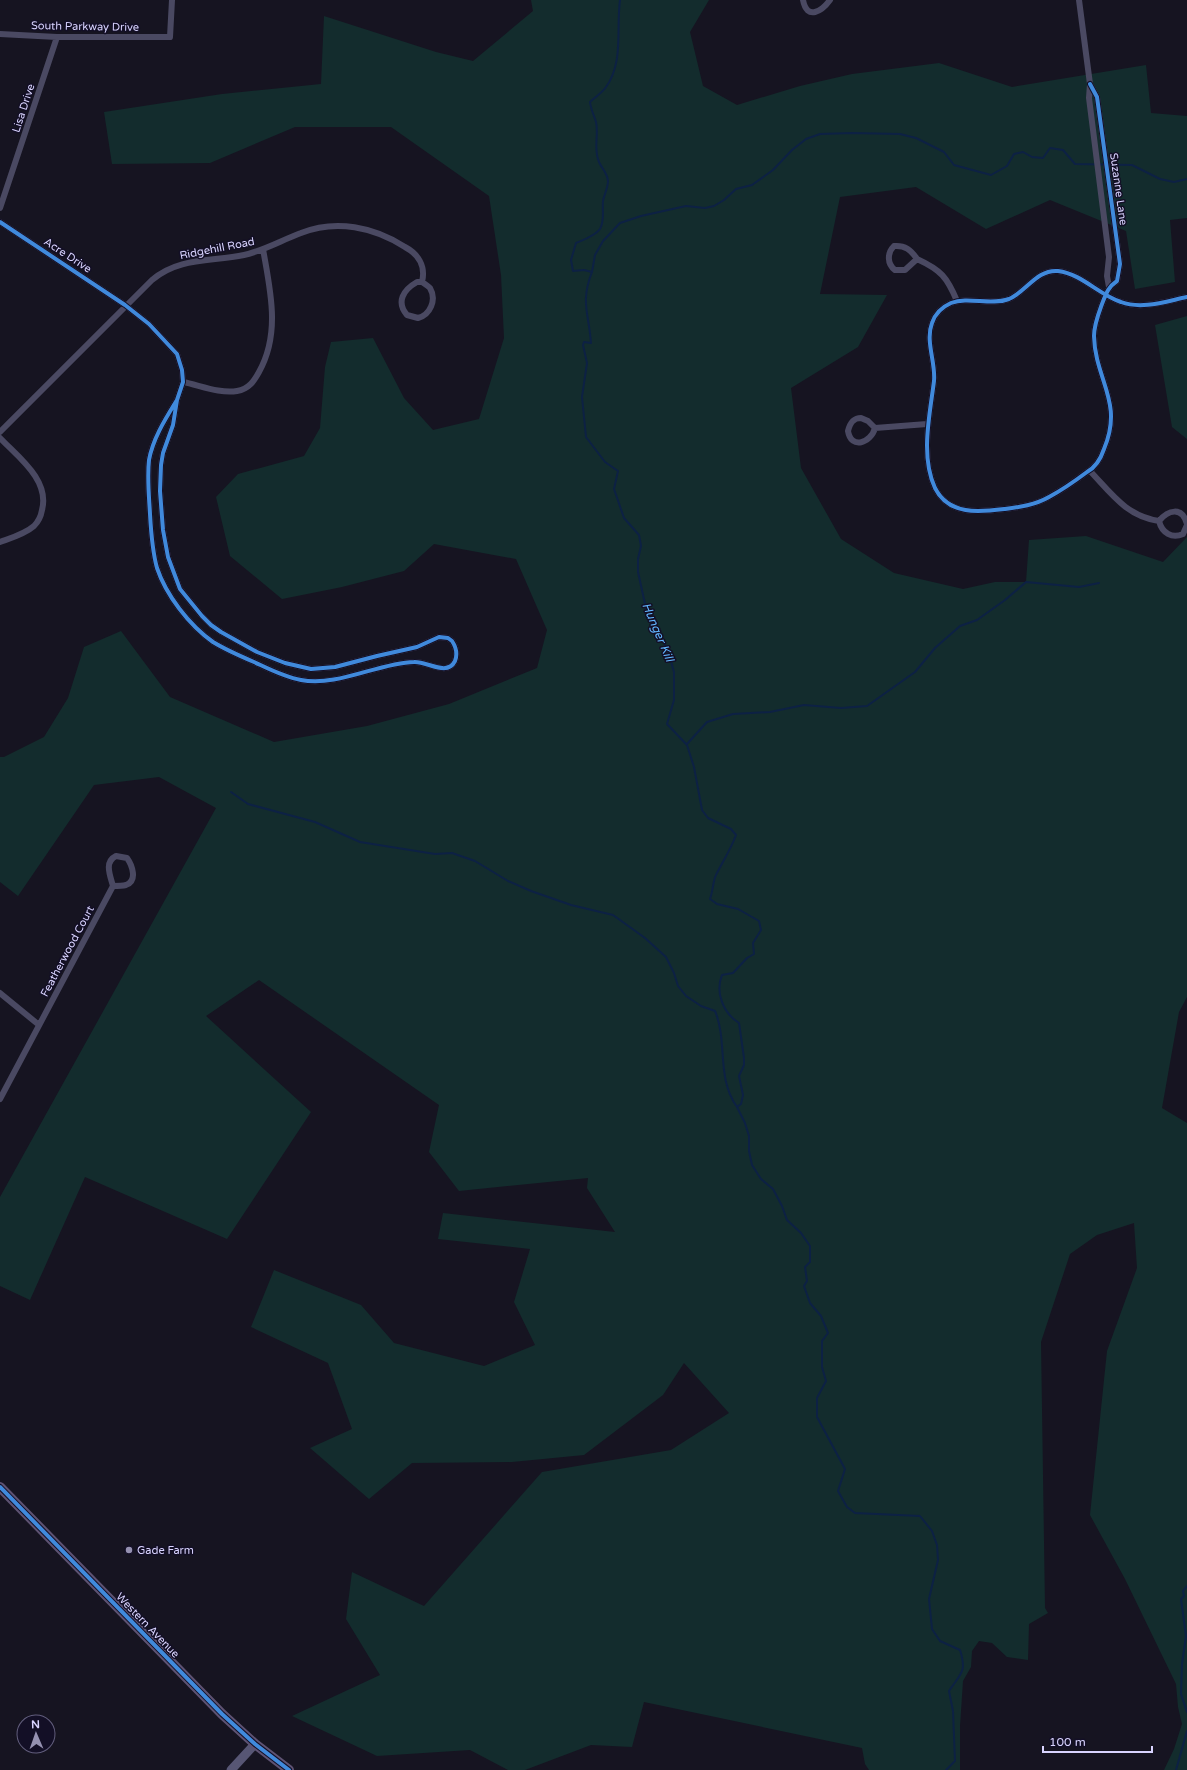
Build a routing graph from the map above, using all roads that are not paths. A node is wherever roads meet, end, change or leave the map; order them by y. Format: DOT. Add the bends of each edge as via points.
graph roads {
  1 [pos="172,0"];
  2 [pos="803,0"];
  3 [pos="830,0"];
  4 [pos="1079,0"];
  5 [pos="0,34"];
  6 [pos="57,37"];
  7 [pos="1090,84"];
  8 [pos="0,208"];
  9 [pos="0,222"];
  10 [pos="263,248"];
  11 [pos="917,259"];
  12 [pos="422,282"];
  13 [pos="1109,287"];
  14 [pos="1106,294"];
  15 [pos="1187,297"];
  16 [pos="957,301"];
  17 [pos="125,305"];
  18 [pos="182,382"];
  19 [pos="177,400"];
  20 [pos="927,424"];
  21 [pos="875,428"];
  22 [pos="0,432"];
  23 [pos="0,438"];
  24 [pos="1090,470"];
  25 [pos="148,478"];
  26 [pos="160,478"];
  27 [pos="1159,522"];
  28 [pos="1187,524"];
  29 [pos="0,542"];
  30 [pos="180,589"];
  31 [pos="170,593"];
  32 [pos="258,652"];
  33 [pos="252,661"];
  34 [pos="342,665"];
  35 [pos="346,677"];
  36 [pos="113,886"];
  37 [pos="0,992"];
  38 [pos="39,1026"];
  39 [pos="0,1100"];
  40 [pos="0,1487"];
  41 [pos="255,1744"];
  42 [pos="230,1770"];
  43 [pos="289,1770"];
  1 -- 6 [label="street, South Parkway Drive" via="170,37"];
  2 -- 3 [label="street" via="804,7 813,12 824,9"];
  4 -- 7 [label="street, Suzanne Lane"];
  5 -- 6 [label="street, South Parkway Drive"];
  6 -- 8 [label="street, Lisa Drive"];
  7 -- 13 [label="street, Suzanne Lane" via="1089,98 1109,257"];
  7 -- 13 [label="street, Suzanne Lane" via="1097,97 1120,264 1117,281"];
  9 -- 17 [label="street, Acre Drive"];
  10 -- 12 [label="street, Ridgehill Road" via="313,229 357,227 387,236 411,250 421,262 424,274"];
  10 -- 17 [label="street, Ridgehill Road" via="245,255 171,268 155,277"];
  10 -- 18 [label="street" via="272,299 273,325 267,353 254,380 247,388 237,391"];
  11 -- 11 [label="street" via="902,271 892,268 888,258 892,248 901,246 908,248"];
  11 -- 16 [label="street" via="943,274"];
  12 -- 12 [label="street" via="409,287 401,300 405,312 412,317 423,317 432,305 430,288"];
  13 -- 14 [label="street, Suzanne Lane"];
  14 -- 15 [label="street" via="1121,302 1140,305"];
  14 -- 16 [label="street, Suzanne Lane" via="1067,273 1056,271 1039,276 1018,294 1001,301"];
  14 -- 24 [label="street, Suzanne Lane" via="1095,324 1094,336 1096,354 1111,402 1112,420 1104,451"];
  16 -- 20 [label="street, Suzanne Lane" via="943,307 931,326 935,372"];
  17 -- 18 [label="street, Acre Drive" via="171,346 180,362"];
  17 -- 22 [label="street, Ridgehill Road"];
  18 -- 19 [label="street"];
  19 -- 25 [label="street" via="163,422 152,449"];
  19 -- 26 [label="street" via="174,425 164,453"];
  20 -- 21 [label="street"];
  20 -- 24 [label="street, Suzanne Lane" via="928,456 935,487 941,496 958,509 982,512 1028,506 1048,498"];
  21 -- 21 [label="street" via="868,421 857,418 851,422 848,431 853,440 860,443 870,439"];
  23 -- 29 [label="street" via="36,478 43,493 43,507 35,525"];
  24 -- 27 [label="street" via="1126,509"];
  25 -- 26 [label="street"];
  25 -- 31 [label="street" via="154,551 158,568"];
  26 -- 30 [label="street" via="165,542"];
  27 -- 28 [label="street" via="1166,514 1175,511 1183,515"];
  27 -- 28 [label="street" via="1161,528 1171,536 1183,534"];
  30 -- 31 [label="street"];
  30 -- 32 [label="street" via="212,625"];
  31 -- 33 [label="street" via="202,633 219,645"];
  32 -- 33 [label="street"];
  32 -- 34 [label="street" via="299,667 322,669"];
  33 -- 35 [label="street" via="284,676 303,681"];
  34 -- 35 [label="street"];
  34 -- 35 [label="street" via="417,647 439,637 448,638 456,647 456,658 453,664 446,668 414,662"];
  36 -- 36 [label="street" via="130,883 133,868 127,858 116,856 111,859 108,870"];
  36 -- 38 [label="street, Featherwood Court"];
  37 -- 38 [label="street"];
  38 -- 39 [label="street, Featherwood Court"];
  40 -- 41 [label="main road, Western Avenue" via="157,1646 177,1670"];
  41 -- 42 [label="main road"];
  41 -- 43 [label="main road, Western Avenue"];
}
